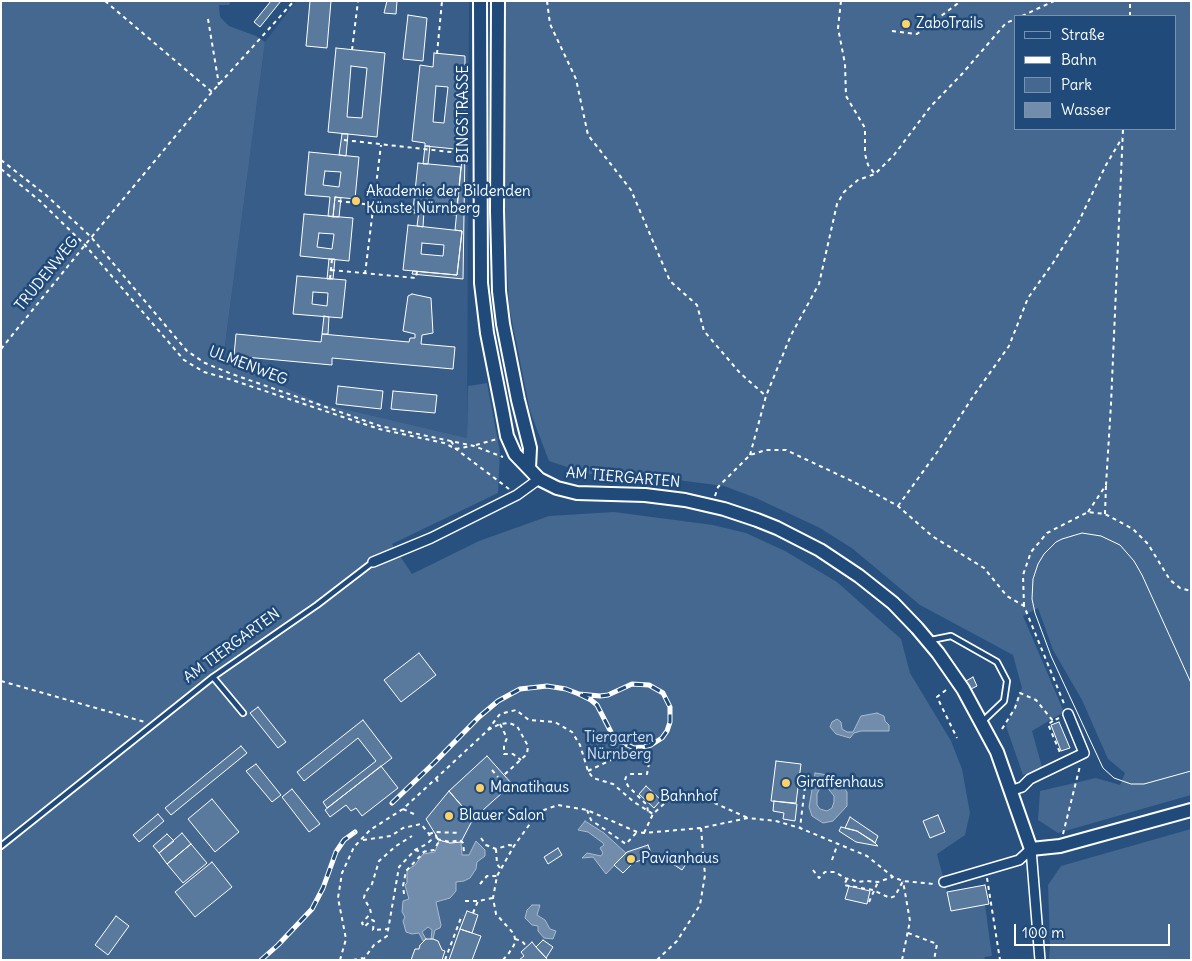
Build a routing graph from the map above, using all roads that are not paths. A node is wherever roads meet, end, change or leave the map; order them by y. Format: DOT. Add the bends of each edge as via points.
graph roads {
  1 [pos="480,1"];
  2 [pos="498,1"];
  3 [pos="513,373"];
  4 [pos="496,376"];
  5 [pos="529,468"];
  6 [pos="539,479"];
  7 [pos="374,562"];
  8 [pos="928,640"];
  9 [pos="213,677"];
  10 [pos="243,713"];
  11 [pos="1068,714"];
  12 [pos="982,722"];
  13 [pos="1010,791"];
  14 [pos="1191,810"];
  15 [pos="1,846"];
  16 [pos="1031,849"];
  17 [pos="944,882"];
  18 [pos="1040,960"];
  1 -- 4 [label="street, BINGSTRASSE" via="481,283"];
  2 -- 3 [label="street" via="498,276 500,306"];
  3 -- 4 [label="street"];
  3 -- 5 [label="street" via="530,448"];
  4 -- 5 [label="street, BINGSTRASSE" via="507,436 515,454"];
  5 -- 6 [label="street, BINGSTRASSE"];
  6 -- 7 [label="street, AM TIERGARTEN" via="517,495"];
  6 -- 8 [label="street, AM TIERGARTEN" via="570,492 685,500 777,528 859,576 893,603"];
  7 -- 9 [label="lane, AM TIERGARTEN"];
  8 -- 12 [label="street, AM TIERGARTEN"];
  8 -- 12 [label="lane" via="951,636 997,662 1007,681 1004,701"];
  9 -- 10 [label="lane"];
  9 -- 15 [label="lane, AM TIERGARTEN"];
  11 -- 13 [label="street" via="1084,753"];
  12 -- 13 [label="street, AM TIERGARTEN" via="997,752"];
  13 -- 16 [label="street, AM TIERGARTEN"];
  14 -- 16 [label="street" via="1060,846"];
  16 -- 17 [label="street" via="1018,860"];
  16 -- 18 [label="street"];
}
